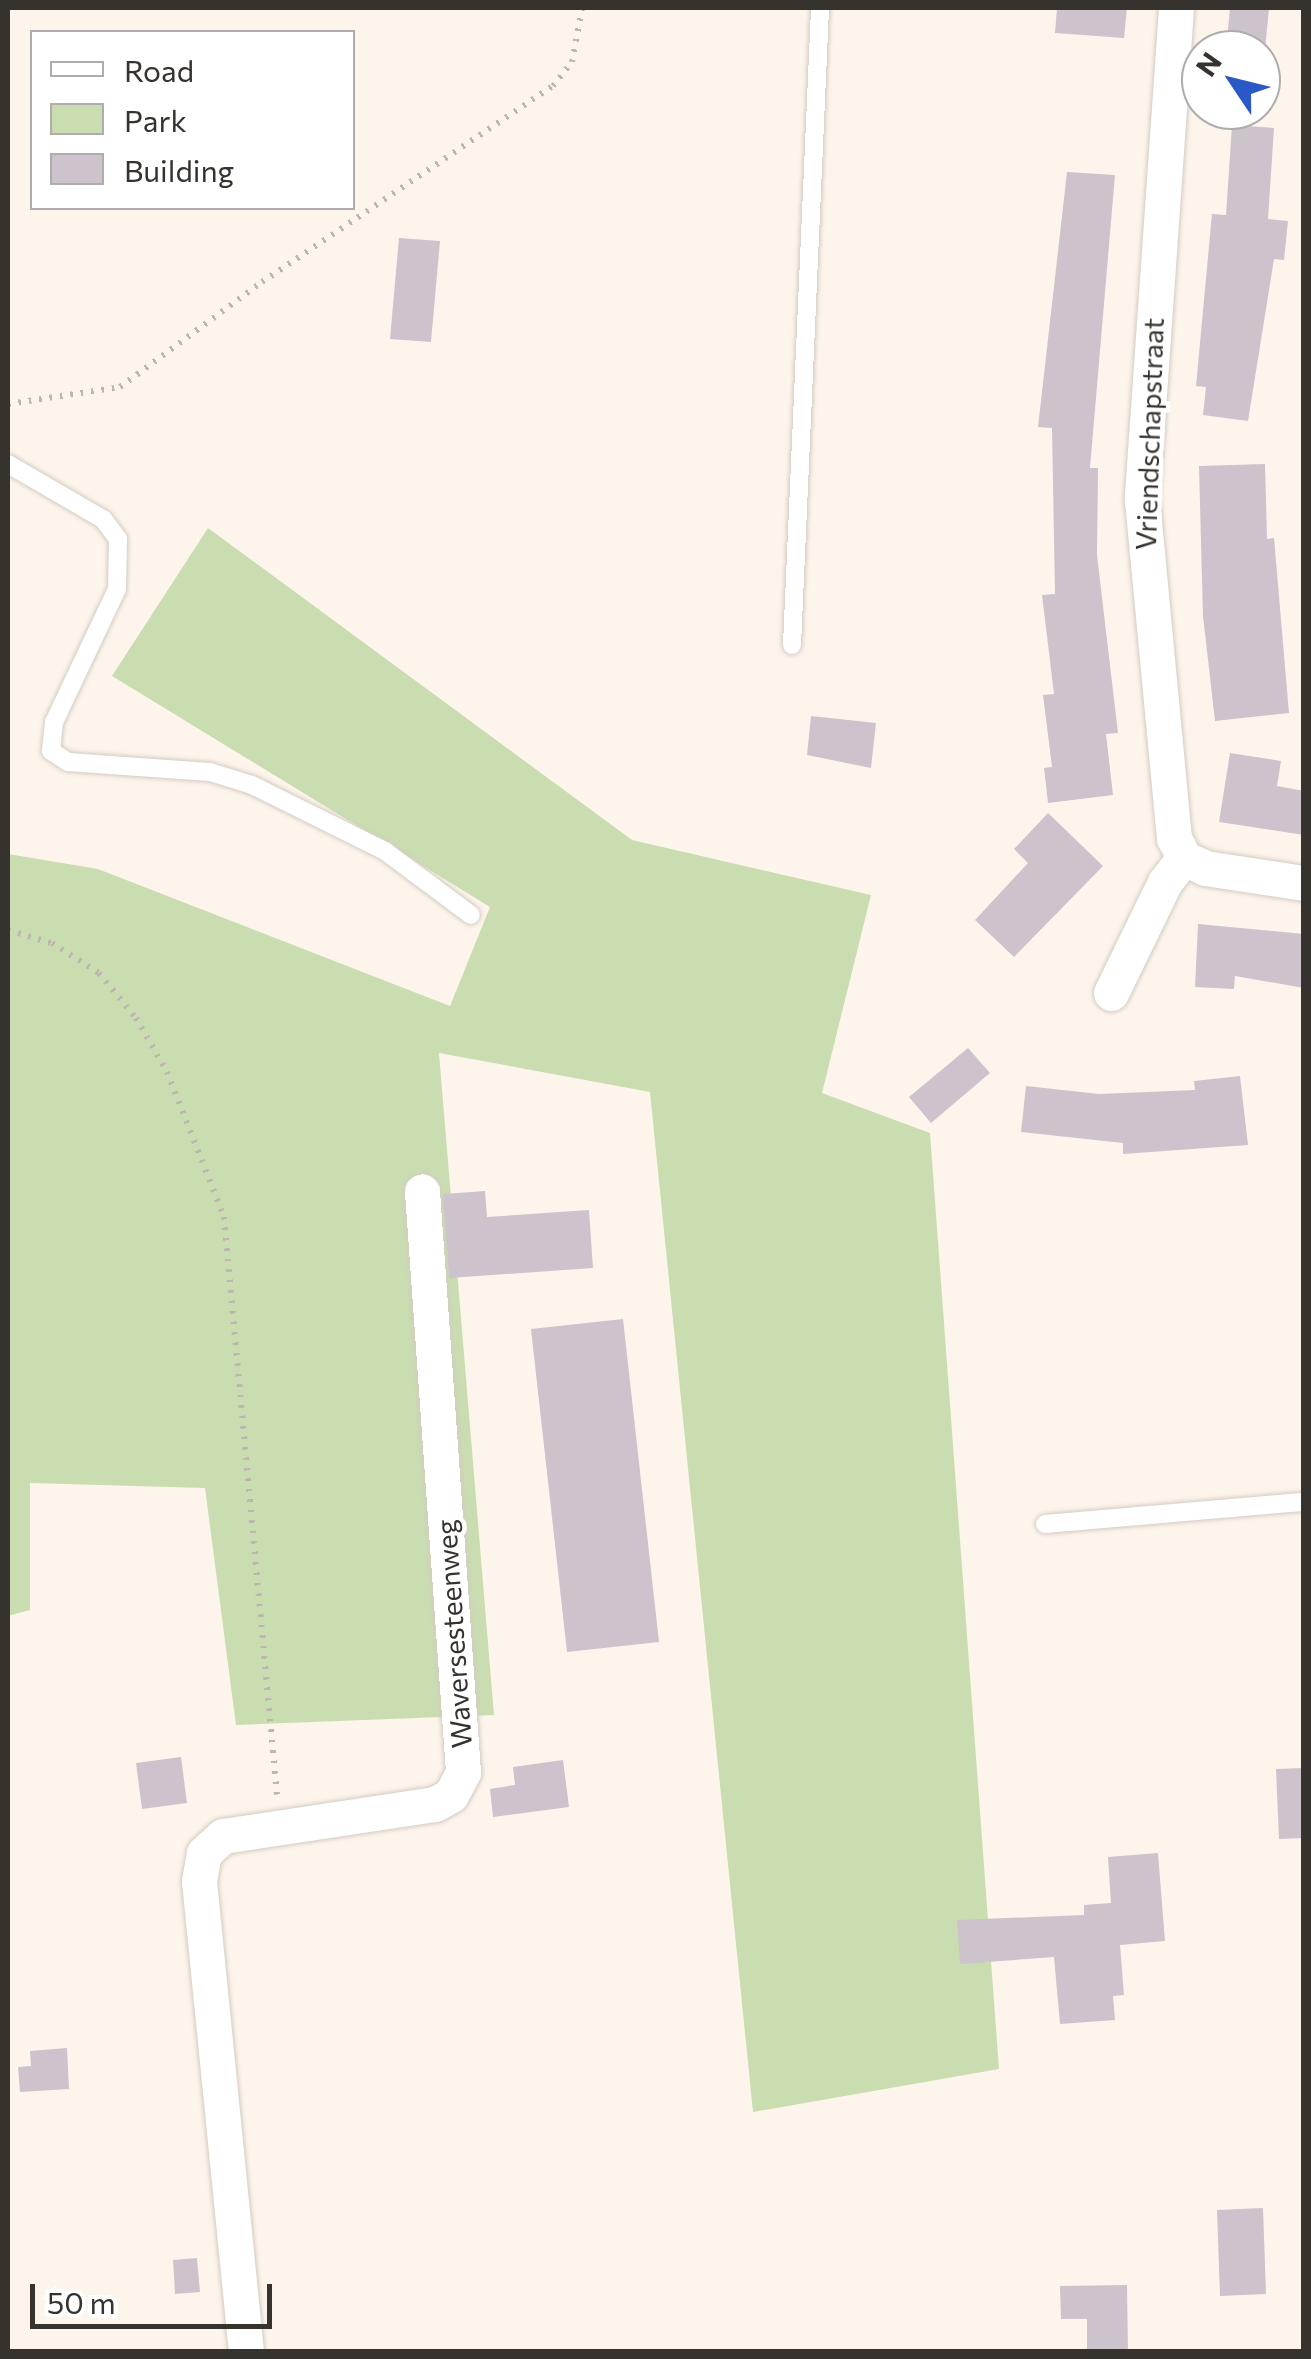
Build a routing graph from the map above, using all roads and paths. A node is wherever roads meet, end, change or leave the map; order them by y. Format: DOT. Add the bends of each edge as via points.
graph roads {
  1 [pos="582,8"];
  2 [pos="820,8"];
  3 [pos="1176,8"];
  4 [pos="8,404"];
  5 [pos="8,464"];
  6 [pos="792,644"];
  7 [pos="1184,858"];
  8 [pos="1304,883"];
  9 [pos="472,915"];
  10 [pos="8,930"];
  11 [pos="1111,993"];
  12 [pos="422,1191"];
  13 [pos="1304,1502"];
  14 [pos="1044,1524"];
  15 [pos="280,1828"];
  16 [pos="246,2352"];
  1 -- 4 [label="path" via="572,62 553,86 262,282 120,388"];
  2 -- 6 [label="lane"];
  3 -- 7 [label="street, Vriendschapstraat" via="1142,500 1174,838"];
  5 -- 9 [label="lane" via="103,519 118,538 117,589 54,722 51,751 68,762 210,772 252,785 384,852"];
  7 -- 8 [label="street" via="1206,868"];
  7 -- 11 [label="street"];
  10 -- 15 [label="path" via="52,944 99,974 136,1018 167,1072 224,1217"];
  12 -- 15 [label="street, Waversesteenweg" via="462,1772 451,1795 434,1804"];
  13 -- 14 [label="lane"];
  15 -- 16 [label="street, Waversesteenweg" via="223,1836 204,1853 199,1881"];
}
